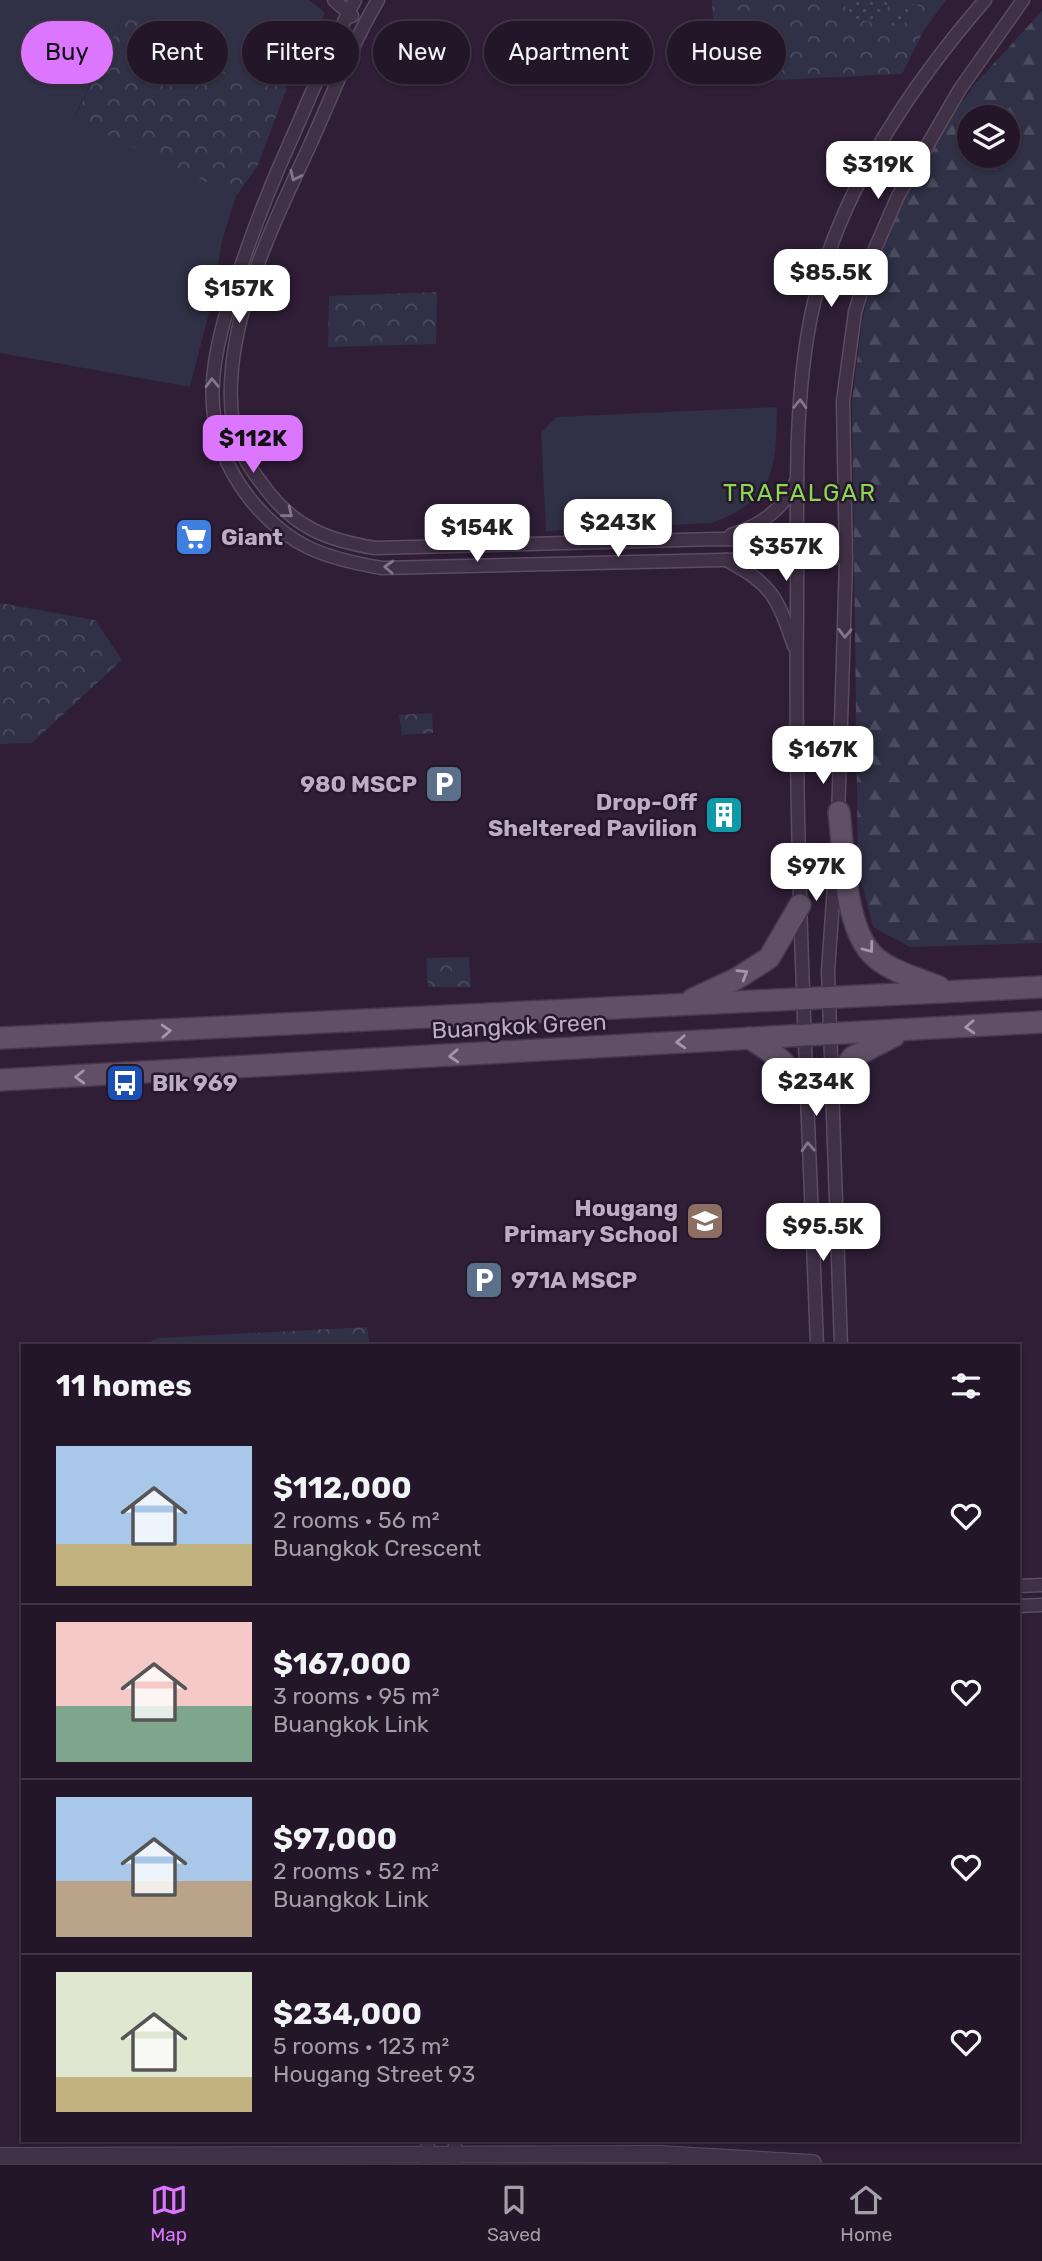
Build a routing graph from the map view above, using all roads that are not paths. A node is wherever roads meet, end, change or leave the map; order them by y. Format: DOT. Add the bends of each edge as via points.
graph roads {
  1 [pos="334,0"];
  2 [pos="377,0"];
  3 [pos="985,0"];
  4 [pos="1023,0"];
  5 [pos="352,5"];
  6 [pos="360,30"];
  7 [pos="800,472"];
  8 [pos="717,539"];
  9 [pos="798,540"];
  10 [pos="846,540"];
  11 [pos="846,556"];
  12 [pos="798,557"];
  13 [pos="723,558"];
  14 [pos="797,653"];
  15 [pos="839,812"];
  16 [pos="800,905"];
  17 [pos="1042,987"];
  18 [pos="948,990"];
  19 [pos="828,996"];
  20 [pos="803,998"];
  21 [pos="682,1004"];
  22 [pos="1042,1023"];
  23 [pos="905,1031"];
  24 [pos="829,1034"];
  25 [pos="804,1035"];
  26 [pos="0,1038"];
  27 [pos="750,1038"];
  28 [pos="0,1080"];
  29 [pos="830,1086"];
  30 [pos="806,1093"];
  31 [pos="817,1344"];
  32 [pos="841,1344"];
  33 [pos="1042,1585"];
  34 [pos="1020,1586"];
  35 [pos="1042,1605"];
  36 [pos="1020,1606"];
  37 [pos="428,2152"];
  38 [pos="455,2152"];
  39 [pos="0,2156"];
  40 [pos="813,2163"];
  1 -- 5 [label="street"];
  2 -- 6 [label="street"];
  7 -- 3 [label="street, one-way" via="800,398 811,314 841,219 910,94"];
  4 -- 10 [label="street" via="947,110 898,196 870,263 855,312 844,401"];
  5 -- 6 [label="street"];
  13 -- 5 [label="street, one-way" via="370,566 335,560 299,544 263,515 238,484 220,451 214,423 211,373 219,331 263,201"];
  6 -- 8 [label="street, one-way" via="275,221 238,330 230,398 233,424 248,465 276,503 304,526 336,542 423,548"];
  7 -- 8 [label="street" via="791,493 773,513 747,530"];
  7 -- 9 [label="street"];
  8 -- 9 [label="street"];
  9 -- 10 [label="street"];
  9 -- 12 [label="street"];
  10 -- 11 [label="street"];
  11 -- 12 [label="street"];
  11 -- 15 [label="street, one-way"];
  12 -- 13 [label="street"];
  12 -- 14 [label="street"];
  13 -- 14 [label="street" via="758,577 774,595"];
  14 -- 16 [label="street"];
  15 -- 18 [label="main road, one-way" via="852,911 860,935 872,954 896,970"];
  15 -- 19 [label="street"];
  16 -- 20 [label="street"];
  21 -- 16 [label="main road, one-way" via="769,958"];
  17 -- 18 [label="main road, Buangkok Green"];
  18 -- 19 [label="main road, Buangkok Green"];
  19 -- 20 [label="main road, Buangkok Green"];
  19 -- 24 [label="street"];
  20 -- 21 [label="main road, Buangkok Green"];
  20 -- 25 [label="street"];
  26 -- 21 [label="main road, Buangkok Green, one-way"];
  22 -- 23 [label="main road, Buangkok Green, one-way"];
  23 -- 24 [label="main road, Buangkok Green"];
  23 -- 29 [label="main road" via="853,1057"];
  24 -- 25 [label="main road, Buangkok Green"];
  24 -- 29 [label="street"];
  25 -- 27 [label="main road, Buangkok Green"];
  25 -- 30 [label="street"];
  27 -- 28 [label="main road, Buangkok Green, one-way"];
  27 -- 30 [label="main road" via="776,1053 795,1072"];
  29 -- 32 [label="street"];
  31 -- 30 [label="street, one-way"];
  33 -- 34 [label="street"];
  35 -- 36 [label="street"];
  37 -- 38 [label="street"];
  37 -- 39 [label="street"];
  38 -- 40 [label="street" via="727,2156"];
}
